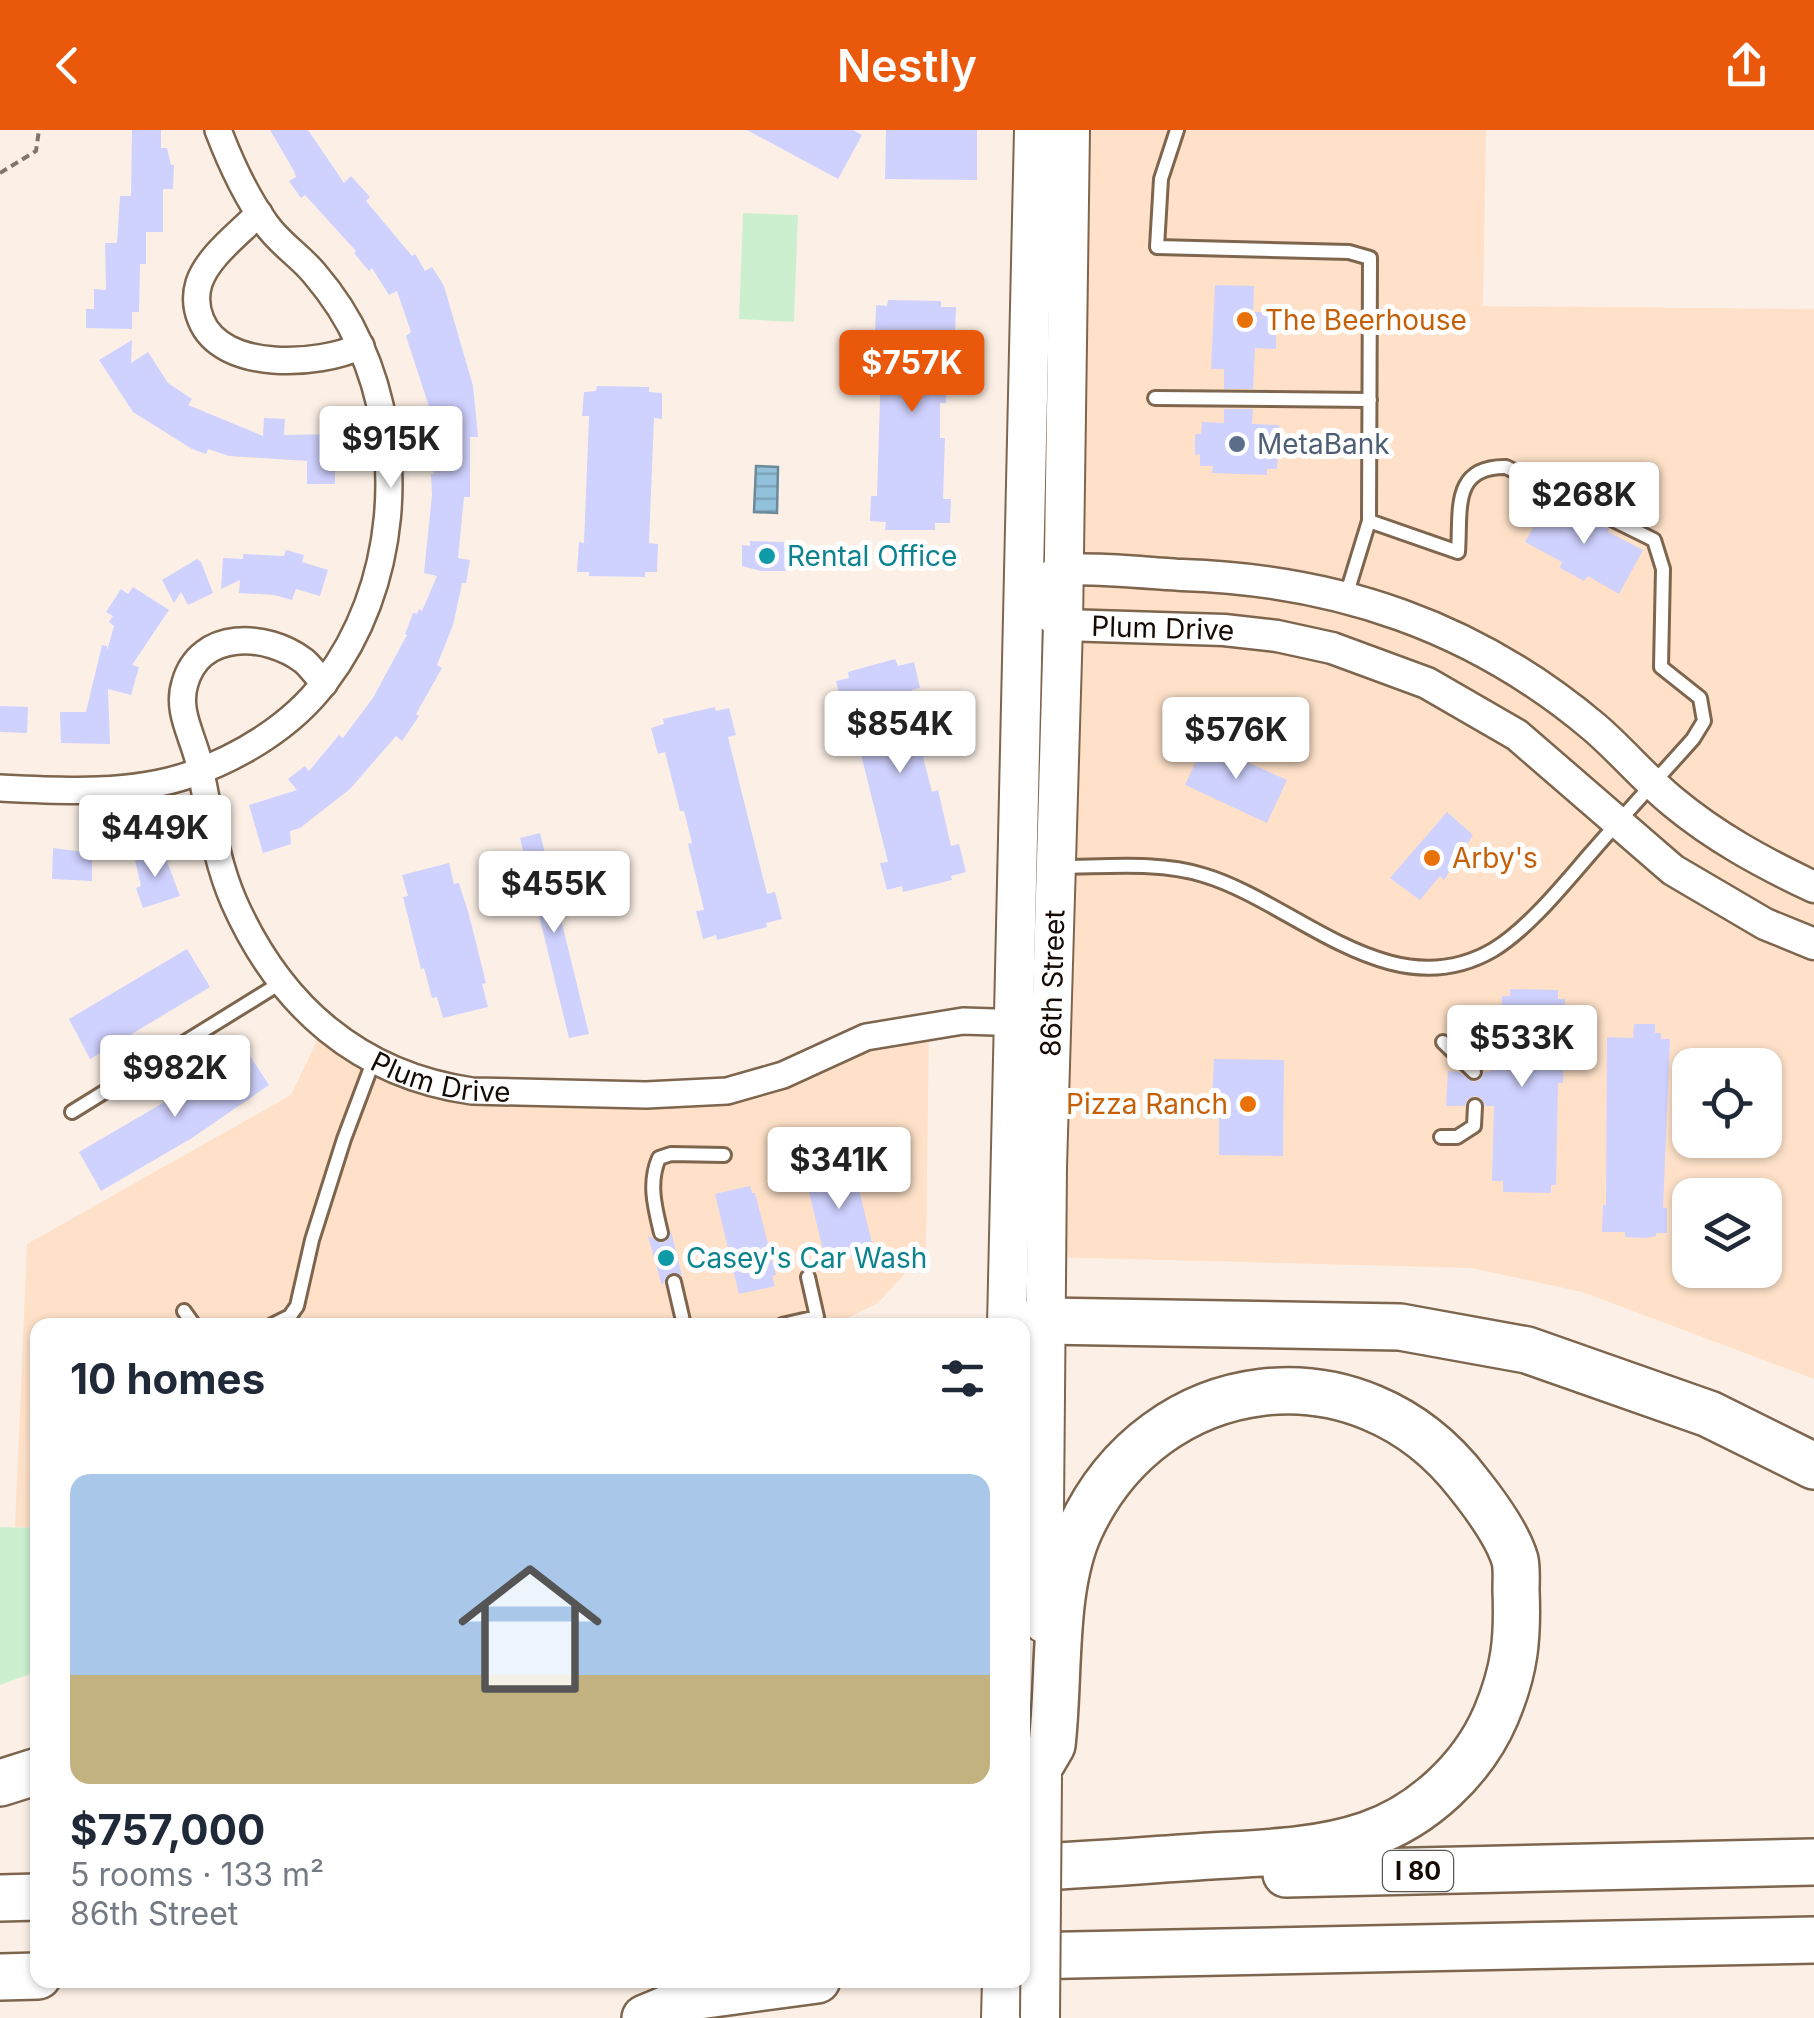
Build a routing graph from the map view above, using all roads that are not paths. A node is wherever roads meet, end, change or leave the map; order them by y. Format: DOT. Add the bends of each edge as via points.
graph roads {
  1 [pos="218,130"];
  2 [pos="1034,130"];
  3 [pos="1070,130"];
  4 [pos="1177,130"];
  5 [pos="259,212"];
  6 [pos="361,346"];
  7 [pos="1155,398"];
  8 [pos="1370,400"];
  9 [pos="1369,521"];
  10 [pos="1061,571"];
  11 [pos="1346,596"];
  12 [pos="1022,597"];
  13 [pos="1063,625"];
  14 [pos="324,684"];
  15 [pos="200,770"];
  16 [pos="1653,784"];
  17 [pos="0,788"];
  18 [pos="1617,823"];
  19 [pos="1056,867"];
  20 [pos="1814,888"];
  21 [pos="1814,944"];
  22 [pos="282,982"];
  23 [pos="1014,1022"];
  24 [pos="1052,1024"];
  25 [pos="1443,1042"];
  26 [pos="373,1062"];
  27 [pos="1474,1072"];
  28 [pos="1475,1106"];
  29 [pos="72,1112"];
  30 [pos="1441,1137"];
  31 [pos="672,1154"];
  32 [pos="724,1155"];
  33 [pos="690,1163"];
  34 [pos="662,1234"];
  35 [pos="808,1277"];
  36 [pos="674,1282"];
  37 [pos="184,1311"];
  38 [pos="189,1318"];
  39 [pos="286,1318"];
  40 [pos="682,1318"];
  41 [pos="813,1318"];
  42 [pos="1024,1318"];
  43 [pos="1025,1318"];
  44 [pos="1030,1324"];
  45 [pos="1814,1466"];
  46 [pos="1030,1472"];
  47 [pos="1042,1769"];
  48 [pos="30,1775"];
  49 [pos="0,1784"];
  50 [pos="1814,1862"];
  51 [pos="1030,1867"];
  52 [pos="1030,1880"];
  53 [pos="30,1897"];
  54 [pos="0,1898"];
  55 [pos="1814,1940"];
  56 [pos="1031,1956"];
  57 [pos="0,1976"];
  58 [pos="30,1976"];
  59 [pos="758,1988"];
  60 [pos="1002,1988"];
  61 [pos="646,2018"];
  62 [pos="1002,2018"];
  63 [pos="1040,2018"];
  1 -- 5 [label="street"];
  2 -- 12 [label="main road, 86th Street"];
  3 -- 10 [label="main road, 86th Street"];
  4 -- 8 [label="lane" via="1161,179 1157,247 1370,258"];
  5 -- 6 [label="street" via="314,272"];
  5 -- 6 [label="street" via="201,278 197,308 215,341 260,358 326,359"];
  6 -- 14 [label="street" via="388,457 386,531 369,602"];
  7 -- 8 [label="lane"];
  8 -- 9 [label="lane"];
  9 -- 11 [label="lane"];
  9 -- 16 [label="lane" via="1458,552 1462,488 1487,466 1506,467 1654,540 1663,569 1660,666 1700,698 1704,721"];
  10 -- 11 [label="street, Plum Drive" via="1228,577"];
  10 -- 12 [label="street"];
  10 -- 13 [label="main road, 86th Street"];
  11 -- 16 [label="street, Plum Drive" via="1403,614 1498,659 1596,729"];
  12 -- 13 [label="street, Plum Drive"];
  12 -- 23 [label="main road, 86th Street"];
  13 -- 18 [label="street, Plum Drive" via="1259,634 1384,664 1517,735"];
  13 -- 19 [label="main road, 86th Street"];
  14 -- 15 [label="street" via="284,724"];
  14 -- 15 [label="street, Plum Drive" via="304,661 270,645 234,640 208,648 190,667 182,708"];
  15 -- 17 [label="street" via="158,783 96,789"];
  15 -- 22 [label="street, Plum Drive" via="234,902"];
  16 -- 18 [label="lane"];
  16 -- 20 [label="street, Plum Drive" via="1746,854"];
  18 -- 19 [label="lane" via="1559,890 1493,950 1424,966 1362,954 1202,874"];
  18 -- 21 [label="street, Plum Drive" via="1719,900"];
  19 -- 24 [label="main road, 86th Street"];
  22 -- 26 [label="street, Plum Drive" via="309,1014"];
  22 -- 29 [label="lane"];
  23 -- 24 [label="street, Plum Drive"];
  23 -- 26 [label="street, Plum Drive" via="964,1021 866,1037 763,1082 690,1094 472,1091"];
  23 -- 42 [label="main road, 86th Street"];
  24 -- 43 [label="main road, 86th Street"];
  25 -- 27 [label="lane"];
  26 -- 39 [label="lane" via="312,1240 297,1306"];
  28 -- 30 [label="lane" via="1474,1126"];
  31 -- 32 [label="lane"];
  31 -- 33 [label="lane"];
  31 -- 34 [label="lane" via="659,1158 654,1169"];
  35 -- 41 [label="lane"];
  36 -- 40 [label="lane"];
  37 -- 38 [label="lane"];
  44 -- 45 [label="highway" via="1400,1327 1509,1346 1709,1414"];
  46 -- 47 [label="main road, 86th Street"];
  47 -- 51 [label="highway" via="1054,1732 1065,1580 1080,1530 1137,1450 1186,1416 1217,1403 1298,1388 1358,1400 1411,1426 1448,1456 1484,1502 1515,1561 1518,1642 1488,1736 1438,1794 1405,1817 1368,1834 1290,1850"];
  47 -- 63 [label="main road, 86th Street, bridge"];
  48 -- 49 [label="highway"];
  50 -- 52 [label="highway, I 80"];
  53 -- 54 [label="highway"];
  55 -- 56 [label="highway"];
  57 -- 58 [label="highway"];
  59 -- 61 [label="highway" via="698,1996"];
  60 -- 62 [label="main road"];
}
